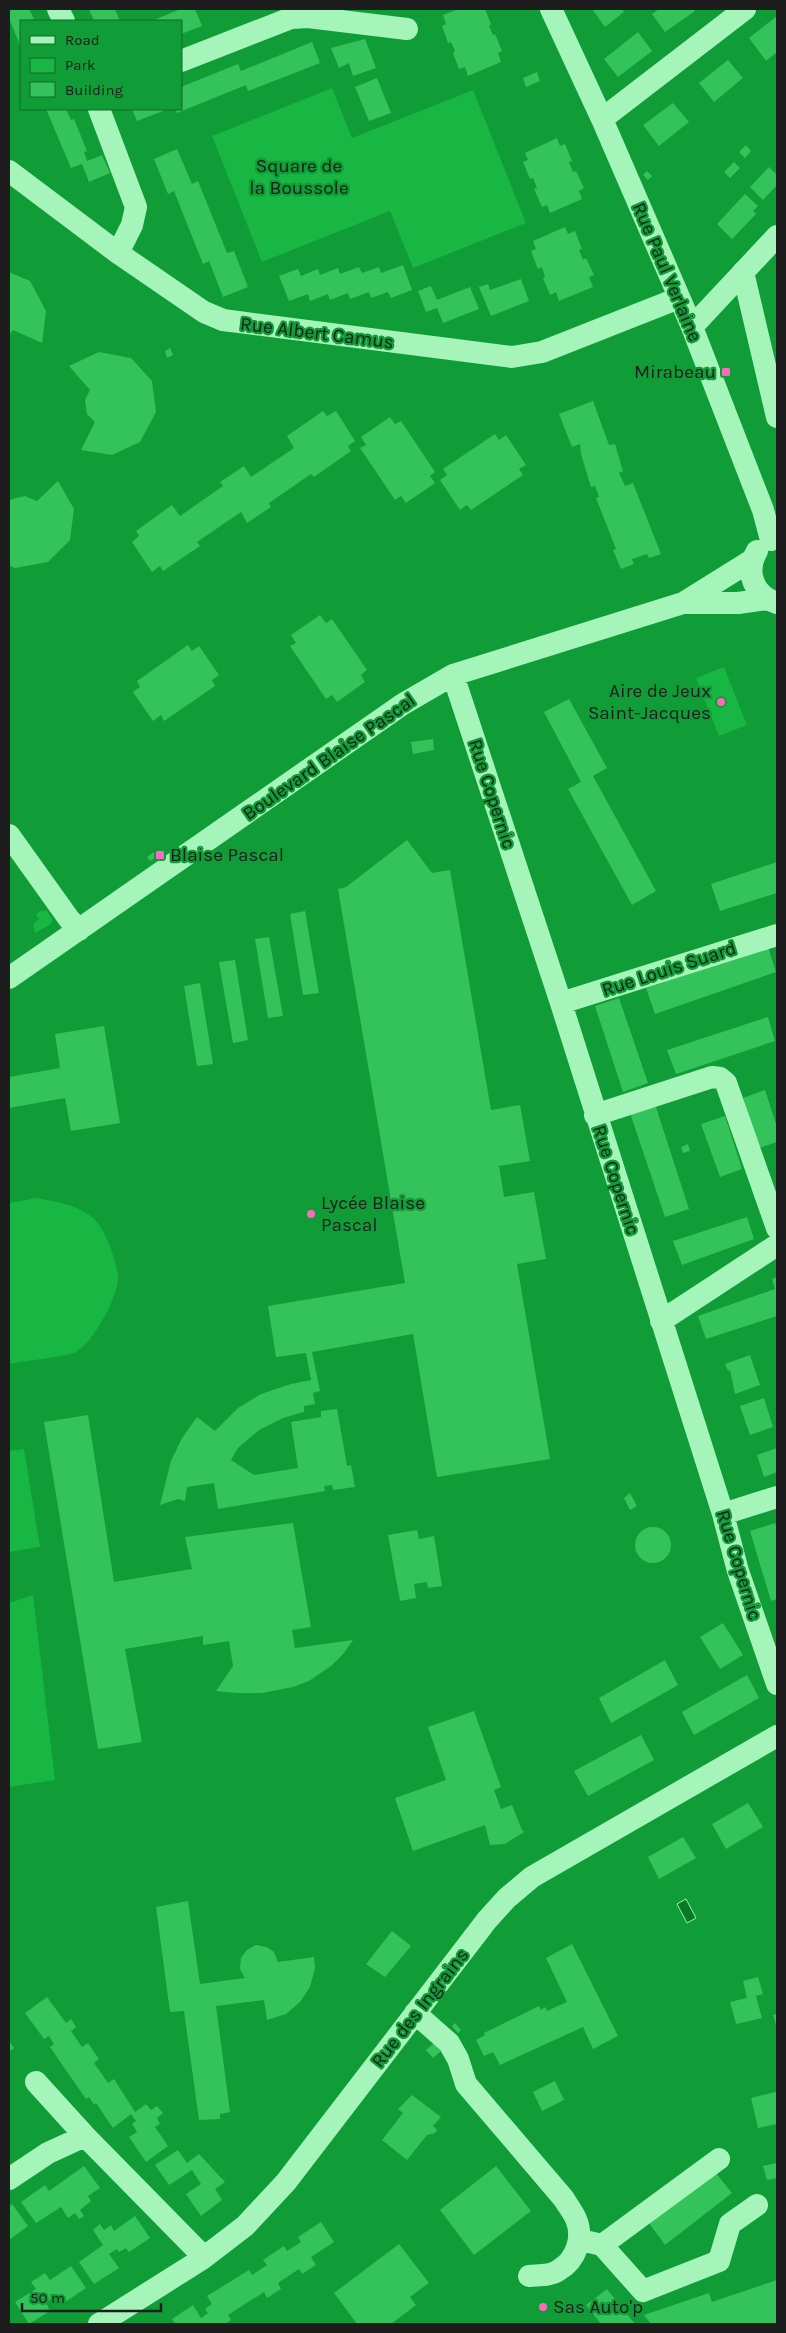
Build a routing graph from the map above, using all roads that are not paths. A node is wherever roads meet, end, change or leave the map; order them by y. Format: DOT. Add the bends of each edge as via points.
graph roads {
  1 [pos="551,9"];
  2 [pos="745,9"];
  3 [pos="407,29"];
  4 [pos="182,62"];
  5 [pos="99,110"];
  6 [pos="602,119"];
  7 [pos="9,172"];
  8 [pos="777,236"];
  9 [pos="118,253"];
  10 [pos="743,272"];
  11 [pos="680,298"];
  12 [pos="692,327"];
  13 [pos="777,417"];
  14 [pos="774,539"];
  15 [pos="752,560"];
  16 [pos="772,601"];
  17 [pos="683,603"];
  18 [pos="453,675"];
  19 [pos="9,835"];
  20 [pos="79,930"];
  21 [pos="777,935"];
  22 [pos="9,978"];
  23 [pos="561,1003"];
  24 [pos="595,1115"];
  25 [pos="777,1228"];
  26 [pos="777,1245"];
  27 [pos="661,1321"];
  28 [pos="777,1497"];
  29 [pos="723,1514"];
  30 [pos="777,1684"];
  31 [pos="777,1736"];
  32 [pos="415,2013"];
  33 [pos="36,2082"];
  34 [pos="85,2136"];
  35 [pos="719,2159"];
  36 [pos="9,2179"];
  37 [pos="757,2205"];
  38 [pos="578,2241"];
  39 [pos="602,2245"];
  40 [pos="202,2259"];
  41 [pos="528,2276"];
  42 [pos="99,2324"];
  1 -- 6 [label="street, Rue Paul Verlaine"];
  2 -- 6 [label="street"];
  3 -- 4 [label="street" via="308,16 291,18"];
  5 -- 9 [label="street" via="136,207 132,225"];
  6 -- 11 [label="street, Rue Paul Verlaine"];
  7 -- 9 [label="street, Rue Albert Camus"];
  8 -- 10 [label="street"];
  9 -- 11 [label="street, Rue Albert Camus" via="204,312 223,320 512,358 542,352"];
  10 -- 12 [label="street"];
  10 -- 13 [label="street"];
  11 -- 12 [label="street, Rue Paul Verlaine"];
  12 -- 14 [label="street, Rue Paul Verlaine"];
  14 -- 15 [label="street, Boulevard Blaise Pascal"];
  15 -- 16 [label="street, Boulevard Blaise Pascal" via="755,587"];
  15 -- 17 [label="street, Boulevard Blaise Pascal"];
  16 -- 17 [label="street, Boulevard Blaise Pascal"];
  17 -- 18 [label="street, Boulevard Blaise Pascal"];
  18 -- 20 [label="street, Boulevard Blaise Pascal" via="403,704"];
  18 -- 23 [label="street, Rue Copernic"];
  19 -- 20 [label="street"];
  20 -- 22 [label="street, Boulevard Blaise Pascal"];
  21 -- 23 [label="street, Rue Louis Suard"];
  23 -- 24 [label="street, Rue Copernic"];
  24 -- 25 [label="street" via="712,1077 720,1078 726,1083"];
  24 -- 27 [label="street, Rue Copernic"];
  26 -- 27 [label="street"];
  27 -- 29 [label="street, Rue Copernic"];
  28 -- 29 [label="street"];
  29 -- 30 [label="street, Rue Copernic" via="738,1571"];
  31 -- 32 [label="street, Rue des Ingrains" via="532,1877 487,1920"];
  32 -- 38 [label="street" via="449,2043 466,2084 564,2199 576,2219"];
  32 -- 40 [label="street, Rue des Ingrains" via="286,2182 245,2226"];
  33 -- 34 [label="street"];
  34 -- 36 [label="street" via="48,2153"];
  34 -- 40 [label="street" via="197,2250"];
  35 -- 39 [label="street"];
  37 -- 39 [label="street" via="730,2224 719,2261 644,2291"];
  38 -- 39 [label="street"];
  38 -- 41 [label="street" via="572,2260 558,2272"];
  40 -- 42 [label="street, Rue des Ingrains"];
}
